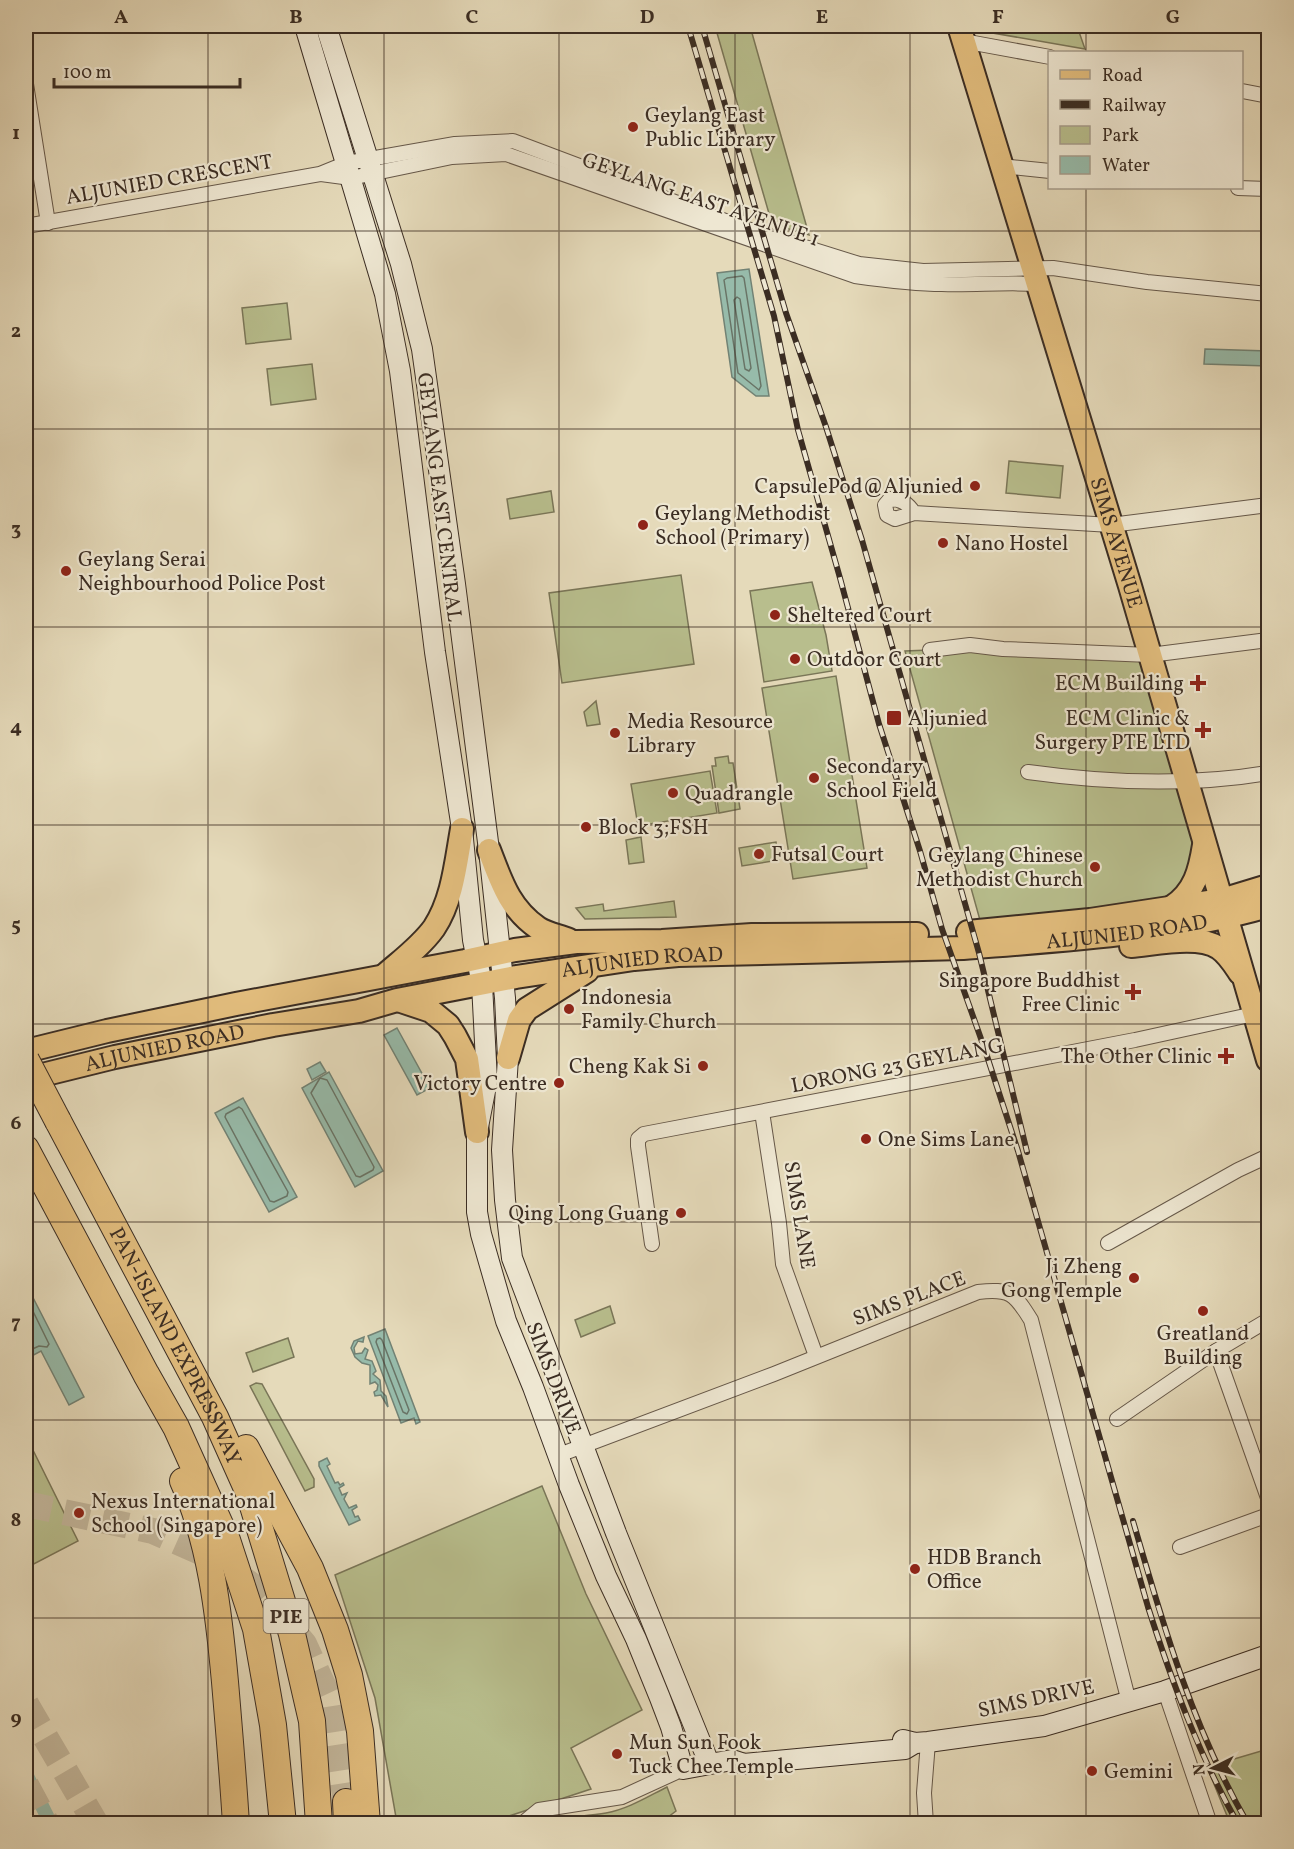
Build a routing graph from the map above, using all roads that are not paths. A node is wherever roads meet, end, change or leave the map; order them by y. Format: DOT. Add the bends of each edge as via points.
graph roads {
  1 [pos="305,26"];
  2 [pos="326,26"];
  3 [pos="961,33"];
  4 [pos="1048,56"];
  5 [pos="26,84"];
  6 [pos="1243,91"];
  7 [pos="1269,96"];
  8 [pos="26,138"];
  9 [pos="1001,166"];
  10 [pos="372,167"];
  11 [pos="349,170"];
  12 [pos="1048,171"];
  13 [pos="1243,188"];
  14 [pos="1269,189"];
  15 [pos="38,224"];
  16 [pos="1036,276"];
  17 [pos="1269,294"];
  18 [pos="1269,505"];
  19 [pos="914,513"];
  20 [pos="1111,525"];
  21 [pos="1269,640"];
  22 [pos="930,650"];
  23 [pos="1150,655"];
  24 [pos="1028,772"];
  25 [pos="1269,773"];
  26 [pos="1188,781"];
  27 [pos="462,829"];
  28 [pos="1205,840"];
  29 [pos="489,850"];
  30 [pos="1269,886"];
  31 [pos="1269,906"];
  32 [pos="1172,907"];
  33 [pos="1224,909"];
  34 [pos="1085,938"];
  35 [pos="576,942"];
  36 [pos="500,953"];
  37 [pos="477,958"];
  38 [pos="602,964"];
  39 [pos="384,975"];
  40 [pos="492,983"];
  41 [pos="1247,983"];
  42 [pos="398,1000"];
  43 [pos="1262,1013"];
  44 [pos="26,1052"];
  45 [pos="508,1058"];
  46 [pos="26,1060"];
  47 [pos="1269,1060"];
  48 [pos="26,1079"];
  49 [pos="762,1112"];
  50 [pos="477,1132"];
  51 [pos="26,1149"];
  52 [pos="1269,1156"];
  53 [pos="1108,1243"];
  54 [pos="652,1244"];
  55 [pos="1269,1320"];
  56 [pos="1216,1351"];
  57 [pos="816,1356"];
  58 [pos="215,1417"];
  59 [pos="1118,1419"];
  60 [pos="172,1439"];
  61 [pos="583,1446"];
  62 [pos="558,1455"];
  63 [pos="1269,1498"];
  64 [pos="1269,1515"];
  65 [pos="1180,1546"];
  66 [pos="1269,1655"];
  67 [pos="1165,1691"];
  68 [pos="1129,1702"];
  69 [pos="921,1742"];
  70 [pos="709,1763"];
  71 [pos="679,1770"];
  72 [pos="236,1824"];
  73 [pos="283,1824"];
  74 [pos="319,1824"];
  75 [pos="367,1824"];
  76 [pos="522,1824"];
  77 [pos="926,1824"];
  78 [pos="1210,1824"];
  1 -- 11 [label="street, GEYLANG EAST CENTRAL"];
  2 -- 10 [label="street, GEYLANG EAST CENTRAL"];
  3 -- 4 [label="street"];
  3 -- 9 [label="main road, SIMS AVENUE"];
  5 -- 15 [label="street"];
  6 -- 7 [label="street"];
  8 -- 15 [label="street"];
  9 -- 12 [label="street"];
  9 -- 16 [label="main road, SIMS AVENUE"];
  10 -- 11 [label="street, GEYLANG EAST AVENUE 1"];
  10 -- 16 [label="street, GEYLANG EAST AVENUE 1" via="506,154 855,276 942,284 1008,282"];
  10 -- 29 [label="street, GEYLANG EAST CENTRAL" via="422,348"];
  11 -- 15 [label="street, ALJUNIED CRESCENT"];
  11 -- 27 [label="street, GEYLANG EAST CENTRAL" via="385,294 397,353"];
  13 -- 14 [label="street"];
  16 -- 17 [label="street, GEYLANG EAST AVENUE 1" via="1053,268"];
  16 -- 20 [label="main road, SIMS AVENUE"];
  18 -- 20 [label="street"];
  19 -- 20 [label="street"];
  20 -- 23 [label="main road, SIMS AVENUE"];
  21 -- 23 [label="street"];
  22 -- 23 [label="street" via="970,645"];
  23 -- 26 [label="main road, SIMS AVENUE"];
  24 -- 26 [label="street"];
  25 -- 26 [label="street"];
  26 -- 28 [label="main road, SIMS AVENUE"];
  27 -- 37 [label="street, GEYLANG EAST CENTRAL"];
  27 -- 39 [label="main road" via="452,884 433,930"];
  28 -- 32 [label="main road" via="1192,888"];
  28 -- 33 [label="main road, SIMS AVENUE"];
  29 -- 35 [label="main road" via="506,893 519,912 540,930"];
  29 -- 36 [label="street, GEYLANG EAST CENTRAL"];
  30 -- 33 [label="main road, ALJUNIED ROAD"];
  31 -- 33 [label="main road, ALJUNIED ROAD"];
  32 -- 33 [label="main road, ALJUNIED ROAD"];
  32 -- 35 [label="main road, ALJUNIED ROAD" via="973,932 752,934"];
  33 -- 34 [label="main road, ALJUNIED ROAD"];
  33 -- 41 [label="main road, SIMS AVENUE"];
  34 -- 38 [label="main road, ALJUNIED ROAD" via="963,948 678,956"];
  34 -- 41 [label="main road" via="1128,946 1208,942 1227,956"];
  35 -- 36 [label="main road, ALJUNIED ROAD"];
  36 -- 37 [label="main road, ALJUNIED ROAD"];
  36 -- 40 [label="street, GEYLANG EAST CENTRAL"];
  37 -- 39 [label="main road, ALJUNIED ROAD"];
  37 -- 40 [label="street, GEYLANG EAST CENTRAL"];
  38 -- 40 [label="main road, ALJUNIED ROAD"];
  38 -- 45 [label="main road" via="527,1009 519,1020"];
  39 -- 44 [label="main road, ALJUNIED ROAD" via="107,1031"];
  40 -- 42 [label="main road, ALJUNIED ROAD"];
  40 -- 45 [label="street, SIMS DRIVE"];
  40 -- 50 [label="street, SIMS DRIVE" via="487,1081"];
  41 -- 43 [label="main road, SIMS AVENUE"];
  42 -- 48 [label="main road, ALJUNIED ROAD" via="359,1011 273,1024 115,1057"];
  42 -- 50 [label="main road" via="431,1011 455,1036 467,1059"];
  43 -- 47 [label="main road, SIMS AVENUE"];
  43 -- 49 [label="street, LORONG 23 GEYLANG"];
  45 -- 61 [label="street, SIMS DRIVE" via="502,1150 512,1258"];
  46 -- 58 [label="highway, PAN-ISLAND EXPRESSWAY / PIE, bridge"];
  49 -- 54 [label="street, LORONG 23 GEYLANG" via="644,1134 638,1139"];
  49 -- 57 [label="street, SIMS LANE" via="783,1264"];
  50 -- 62 [label="street, SIMS DRIVE" via="477,1212 481,1234 506,1321"];
  51 -- 60 [label="highway, PAN-ISLAND EXPRESSWAY" via="146,1374 158,1430"];
  52 -- 53 [label="street"];
  55 -- 56 [label="street"];
  56 -- 59 [label="street"];
  56 -- 63 [label="street"];
  57 -- 61 [label="street, SIMS PLACE"];
  57 -- 68 [label="street, SIMS PLACE" via="978,1292 1005,1291 1015,1298 1031,1320"];
  58 -- 74 [label="highway, PAN-ISLAND EXPRESSWAY / PIE" via="249,1493 292,1634 312,1722"];
  58 -- 75 [label="highway" via="238,1432 310,1568 335,1629 360,1731"];
  60 -- 72 [label="highway" via="205,1550 220,1635"];
  60 -- 73 [label="highway, PAN-ISLAND EXPRESSWAY / PIE" via="227,1540 256,1629 273,1725"];
  61 -- 62 [label="street, SIMS PLACE"];
  61 -- 70 [label="street, SIMS DRIVE"];
  62 -- 71 [label="street, SIMS DRIVE" via="660,1698 671,1727"];
  64 -- 65 [label="street"];
  66 -- 67 [label="street, SIMS DRIVE"];
  67 -- 68 [label="street, SIMS DRIVE"];
  67 -- 78 [label="street"];
  68 -- 69 [label="street, SIMS DRIVE" via="1044,1726"];
  69 -- 70 [label="street, SIMS DRIVE" via="905,1749 744,1764 732,1760"];
  69 -- 77 [label="street"];
  70 -- 71 [label="street, SIMS DRIVE"];
  71 -- 76 [label="street" via="622,1797 539,1810"];
}
